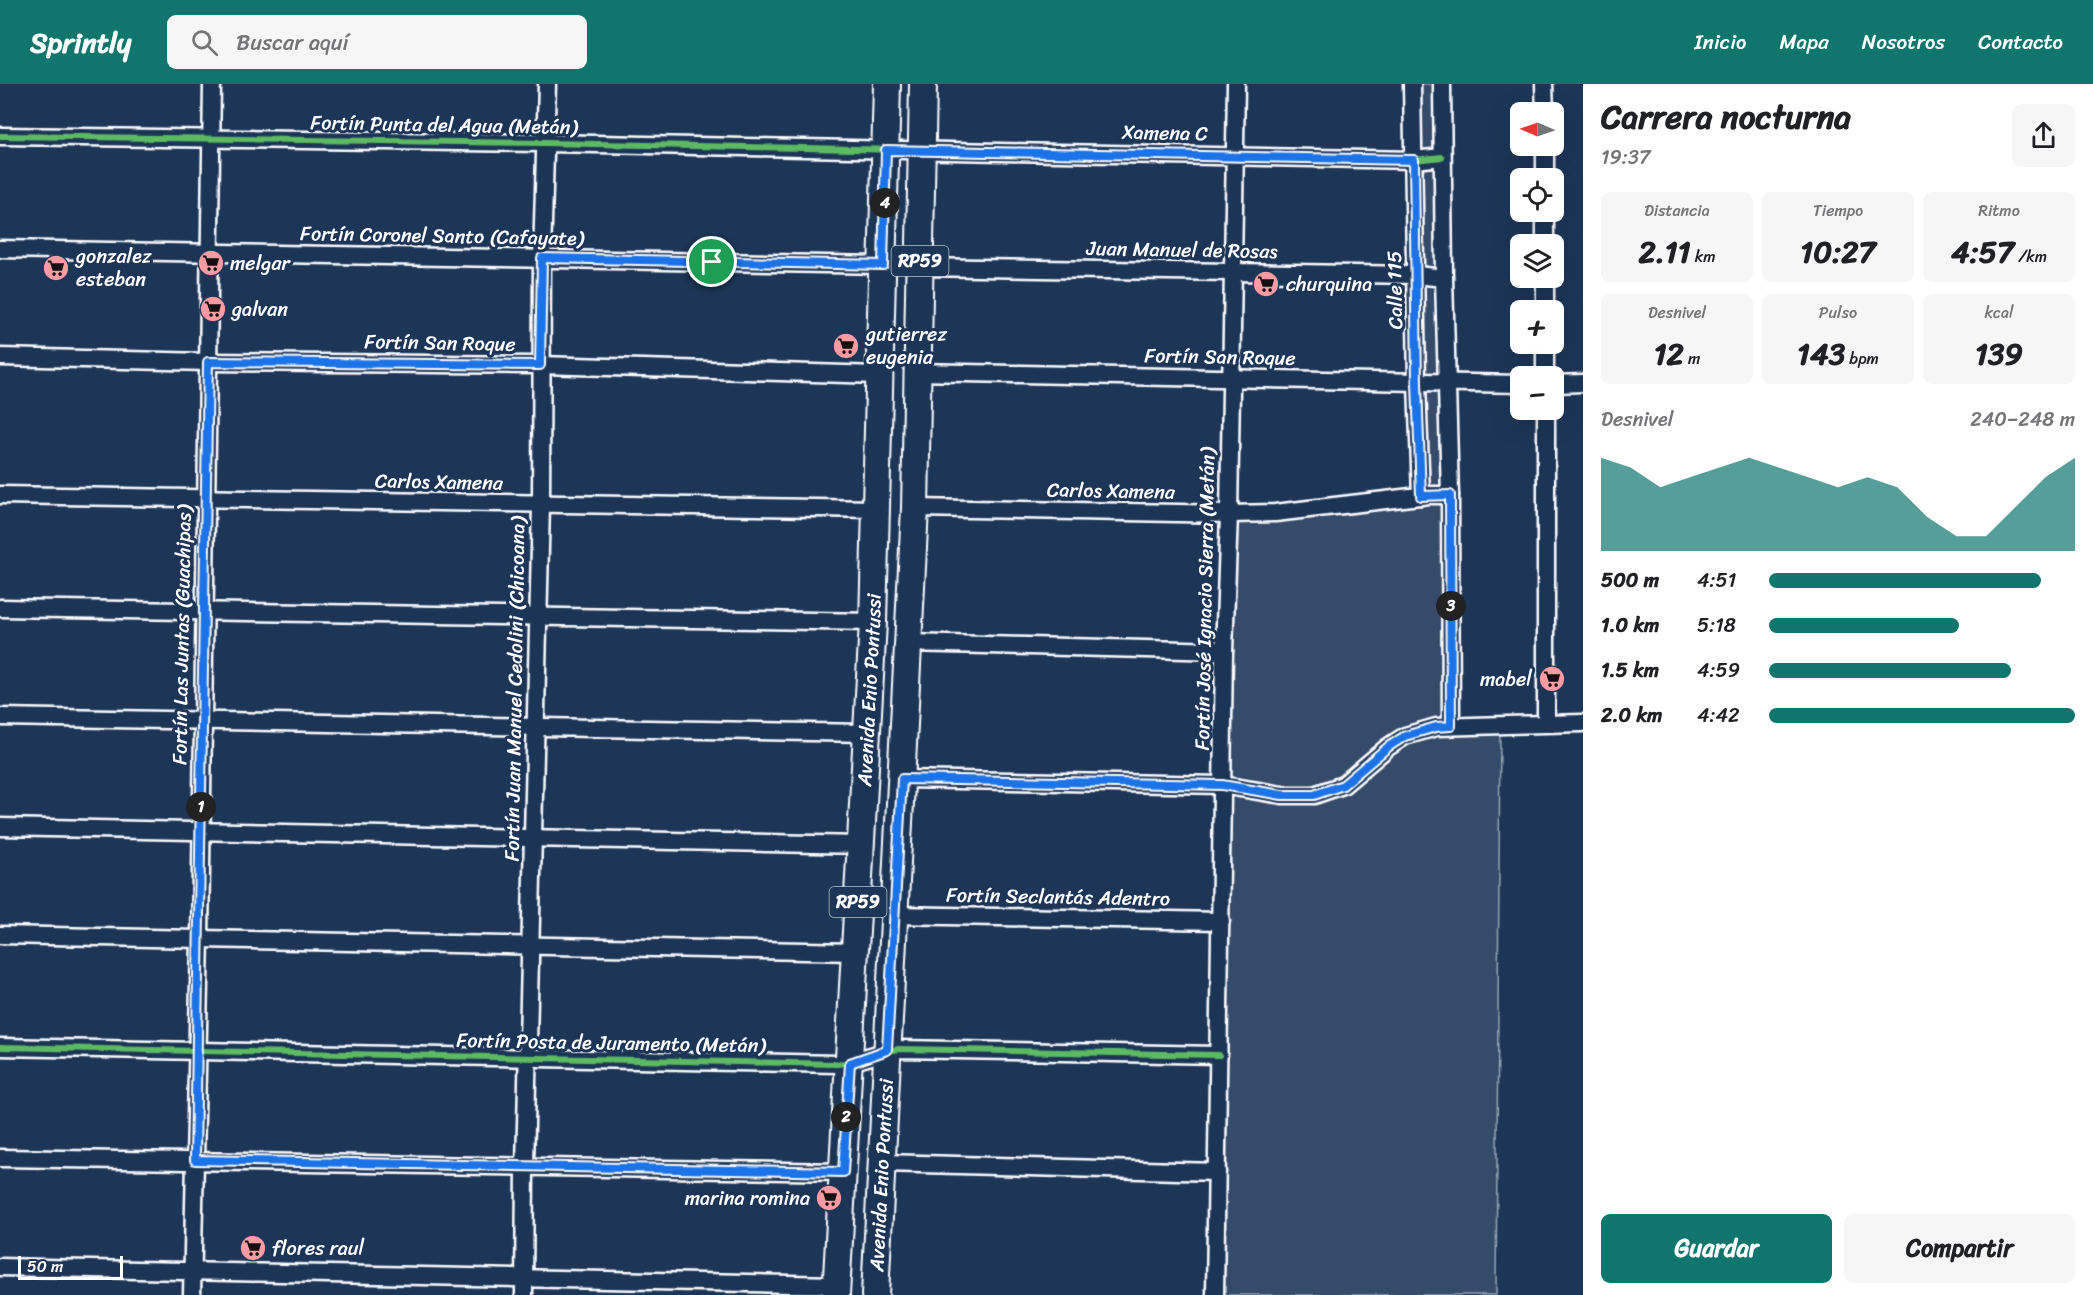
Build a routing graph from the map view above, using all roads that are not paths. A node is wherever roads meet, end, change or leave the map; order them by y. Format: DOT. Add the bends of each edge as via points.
graph roads {
  1 [pos="212,84"];
  2 [pos="547,84"];
  3 [pos="887,84"];
  4 [pos="923,84"];
  5 [pos="1236,84"];
  6 [pos="1412,84"];
  7 [pos="1442,84"];
  8 [pos="1544,84"];
  9 [pos="1545,102"];
  10 [pos="0,136"];
  11 [pos="211,137"];
  12 [pos="546,143"];
  13 [pos="886,150"];
  14 [pos="922,150"];
  15 [pos="1234,156"];
  16 [pos="1442,157"];
  17 [pos="1414,160"];
  18 [pos="0,249"];
  19 [pos="209,254"];
  20 [pos="542,258"];
  21 [pos="883,265"];
  22 [pos="920,267"];
  23 [pos="1233,271"];
  24 [pos="1416,275"];
  25 [pos="1444,278"];
  26 [pos="0,357"];
  27 [pos="208,362"];
  28 [pos="540,365"];
  29 [pos="917,372"];
  30 [pos="879,375"];
  31 [pos="1230,378"];
  32 [pos="1417,383"];
  33 [pos="1583,383"];
  34 [pos="1447,384"];
  35 [pos="1510,384"];
  36 [pos="1564,384"];
  37 [pos="1546,420"];
  38 [pos="0,495"];
  39 [pos="1450,495"];
  40 [pos="1421,496"];
  41 [pos="205,499"];
  42 [pos="541,505"];
  43 [pos="915,508"];
  44 [pos="876,509"];
  45 [pos="1229,514"];
  46 [pos="0,608"];
  47 [pos="204,612"];
  48 [pos="538,618"];
  49 [pos="873,622"];
  50 [pos="908,644"];
  51 [pos="1224,651"];
  52 [pos="0,717"];
  53 [pos="202,720"];
  54 [pos="1546,723"];
  55 [pos="1583,723"];
  56 [pos="536,726"];
  57 [pos="1451,726"];
  58 [pos="866,733"];
  59 [pos="902,779"];
  60 [pos="1222,785"];
  61 [pos="0,827"];
  62 [pos="201,830"];
  63 [pos="533,838"];
  64 [pos="861,845"];
  65 [pos="894,915"];
  66 [pos="1221,921"];
  67 [pos="0,935"];
  68 [pos="200,939"];
  69 [pos="530,947"];
  70 [pos="855,952"];
  71 [pos="0,1047"];
  72 [pos="887,1050"];
  73 [pos="197,1051"];
  74 [pos="1219,1056"];
  75 [pos="528,1059"];
  76 [pos="850,1063"];
  77 [pos="0,1158"];
  78 [pos="195,1160"];
  79 [pos="882,1163"];
  80 [pos="525,1167"];
  81 [pos="843,1172"];
  82 [pos="1217,1172"];
  83 [pos="0,1267"];
  84 [pos="192,1270"];
  85 [pos="524,1278"];
  86 [pos="837,1290"];
  87 [pos="192,1295"];
  88 [pos="524,1295"];
  89 [pos="874,1295"];
  90 [pos="1215,1295"];
  1 -- 11 [label="street, Fortín Las Juntas (Guachipas)"];
  2 -- 12 [label="street, Fortín Juan Manuel Cedolini (Chicoana)"];
  3 -- 13 [label="main road, Avenida Enio Pontussi / RP59"];
  4 -- 14 [label="main road, Avenida Enio Pontussi / RP59"];
  5 -- 15 [label="street, Fortín José Ignacio Sierra (Metán)"];
  6 -- 17 [label="street, Calle 115"];
  7 -- 16 [label="street"];
  8 -- 9 [label="street"];
  10 -- 11 [label="street, Fortín Punta del Agua (Metán)"];
  11 -- 12 [label="street, Fortín Punta del Agua (Metán)"];
  11 -- 19 [label="street, Fortín Las Juntas (Guachipas)"];
  12 -- 13 [label="street, Fortín Punta del Agua (Metán)"];
  12 -- 20 [label="street, Fortín Juan Manuel Cedolini (Chicoana)"];
  13 -- 14 [label="street, Xamena C"];
  13 -- 21 [label="main road, Avenida Enio Pontussi / RP59"];
  14 -- 15 [label="street, Xamena C"];
  14 -- 22 [label="main road, Avenida Enio Pontussi / RP59"];
  15 -- 17 [label="street, Xamena C"];
  15 -- 23 [label="street, Fortín José Ignacio Sierra (Metán)"];
  16 -- 17 [label="street, Xamena C"];
  16 -- 25 [label="street"];
  17 -- 24 [label="street, Calle 115"];
  18 -- 19 [label="street, Fortín Coronel Santo (Cafayate)"];
  19 -- 20 [label="street, Fortín Coronel Santo (Cafayate)"];
  19 -- 27 [label="street, Fortín Las Juntas (Guachipas)"];
  20 -- 21 [label="street, Fortín Coronel Santo (Cafayate)"];
  20 -- 28 [label="street, Fortín Juan Manuel Cedolini (Chicoana)"];
  21 -- 30 [label="main road, Avenida Enio Pontussi / RP59"];
  22 -- 23 [label="street, Juan Manuel de Rosas"];
  22 -- 29 [label="main road, Avenida Enio Pontussi / RP59"];
  23 -- 24 [label="street, Juan Manuel de Rosas"];
  23 -- 31 [label="street, Fortín José Ignacio Sierra (Metán)"];
  24 -- 25 [label="street, Juan Manuel de Rosas"];
  24 -- 32 [label="street, Calle 115"];
  25 -- 34 [label="street"];
  26 -- 27 [label="street, Fortín San Roque"];
  27 -- 28 [label="street, Fortín San Roque"];
  27 -- 41 [label="street, Fortín Las Juntas (Guachipas)"];
  28 -- 30 [label="street, Fortín San Roque"];
  28 -- 42 [label="street, Fortín Juan Manuel Cedolini (Chicoana)"];
  29 -- 31 [label="street, Fortín San Roque"];
  29 -- 43 [label="main road, Avenida Enio Pontussi / RP59"];
  30 -- 44 [label="main road, Avenida Enio Pontussi / RP59"];
  31 -- 32 [label="street, Fortín San Roque"];
  31 -- 45 [label="street, Fortín José Ignacio Sierra (Metán)"];
  32 -- 34 [label="street, Fortín San Roque"];
  32 -- 40 [label="street, Calle 115"];
  33 -- 36 [label="street"];
  34 -- 35 [label="street, Fortín San Roque"];
  34 -- 39 [label="street"];
  37 -- 54 [label="street"];
  38 -- 41 [label="street, Carlos Xamena"];
  39 -- 40 [label="street, Carlos Xamena"];
  39 -- 57 [label="street"];
  40 -- 45 [label="street, Carlos Xamena" via="1275,513"];
  41 -- 42 [label="street, Carlos Xamena"];
  41 -- 47 [label="street, Fortín Las Juntas (Guachipas)"];
  42 -- 44 [label="street, Carlos Xamena"];
  42 -- 48 [label="street, Fortín Juan Manuel Cedolini (Chicoana)"];
  43 -- 45 [label="street, Carlos Xamena"];
  43 -- 50 [label="main road, Avenida Enio Pontussi / RP59"];
  44 -- 49 [label="main road, Avenida Enio Pontussi / RP59"];
  45 -- 51 [label="street, Fortín José Ignacio Sierra (Metán)"];
  46 -- 47 [label="street"];
  47 -- 48 [label="street"];
  47 -- 53 [label="street, Fortín Las Juntas (Guachipas)"];
  48 -- 49 [label="street"];
  48 -- 56 [label="street, Fortín Juan Manuel Cedolini (Chicoana)"];
  49 -- 58 [label="main road, Avenida Enio Pontussi / RP59"];
  50 -- 51 [label="street"];
  50 -- 59 [label="main road, Avenida Enio Pontussi / RP59"];
  51 -- 60 [label="street, Fortín José Ignacio Sierra (Metán)"];
  52 -- 53 [label="street"];
  53 -- 56 [label="street"];
  53 -- 62 [label="street, Fortín Las Juntas (Guachipas)"];
  54 -- 55 [label="street"];
  54 -- 57 [label="street"];
  56 -- 58 [label="street"];
  56 -- 63 [label="street, Fortín Juan Manuel Cedolini (Chicoana)"];
  57 -- 60 [label="street" via="1405,736 1343,785 1321,793 1282,795"];
  58 -- 64 [label="main road, Avenida Enio Pontussi / RP59"];
  59 -- 60 [label="street"];
  59 -- 65 [label="main road, Avenida Enio Pontussi / RP59"];
  60 -- 66 [label="street, Fortín José Ignacio Sierra (Metán)"];
  61 -- 62 [label="street"];
  62 -- 63 [label="street"];
  62 -- 68 [label="street, Fortín Las Juntas (Guachipas)"];
  63 -- 64 [label="street"];
  63 -- 69 [label="street, Fortín Juan Manuel Cedolini (Chicoana)"];
  64 -- 70 [label="main road, Avenida Enio Pontussi / RP59"];
  65 -- 66 [label="street, Fortín Seclantás Adentro"];
  65 -- 72 [label="main road, Avenida Enio Pontussi / RP59"];
  66 -- 74 [label="street, Fortín José Ignacio Sierra (Metán)"];
  67 -- 68 [label="street"];
  68 -- 69 [label="street"];
  68 -- 73 [label="street, Fortín Las Juntas (Guachipas)"];
  69 -- 70 [label="street"];
  69 -- 75 [label="street, Fortín Juan Manuel Cedolini (Chicoana)"];
  70 -- 76 [label="main road, Avenida Enio Pontussi / RP59"];
  71 -- 73 [label="street, Fortín Posta de Juramento (Metán)"];
  72 -- 74 [label="street, Fortín Posta de Juramento (Metán)"];
  72 -- 76 [label="street, Fortín Posta de Juramento (Metán)"];
  72 -- 79 [label="main road, Avenida Enio Pontussi / RP59"];
  73 -- 75 [label="street, Fortín Posta de Juramento (Metán)"];
  73 -- 78 [label="street, Fortín Las Juntas (Guachipas)"];
  74 -- 82 [label="street, Fortín José Ignacio Sierra (Metán)"];
  75 -- 76 [label="street, Fortín Posta de Juramento (Metán)"];
  75 -- 80 [label="street, Fortín Juan Manuel Cedolini (Chicoana)"];
  76 -- 81 [label="main road, Avenida Enio Pontussi / RP59"];
  77 -- 78 [label="street"];
  78 -- 80 [label="street"];
  78 -- 84 [label="street, Fortín Las Juntas (Guachipas)"];
  79 -- 82 [label="street"];
  79 -- 89 [label="main road, Avenida Enio Pontussi / RP59"];
  80 -- 81 [label="street"];
  80 -- 85 [label="street, Fortín Juan Manuel Cedolini (Chicoana)"];
  81 -- 86 [label="main road, Avenida Enio Pontussi / RP59"];
  82 -- 90 [label="street, Fortín José Ignacio Sierra (Metán)"];
  83 -- 84 [label="street"];
  84 -- 85 [label="street"];
  84 -- 87 [label="street, Fortín Las Juntas (Guachipas)"];
  85 -- 86 [label="street"];
  85 -- 88 [label="street, Fortín Juan Manuel Cedolini (Chicoana)"];
}
